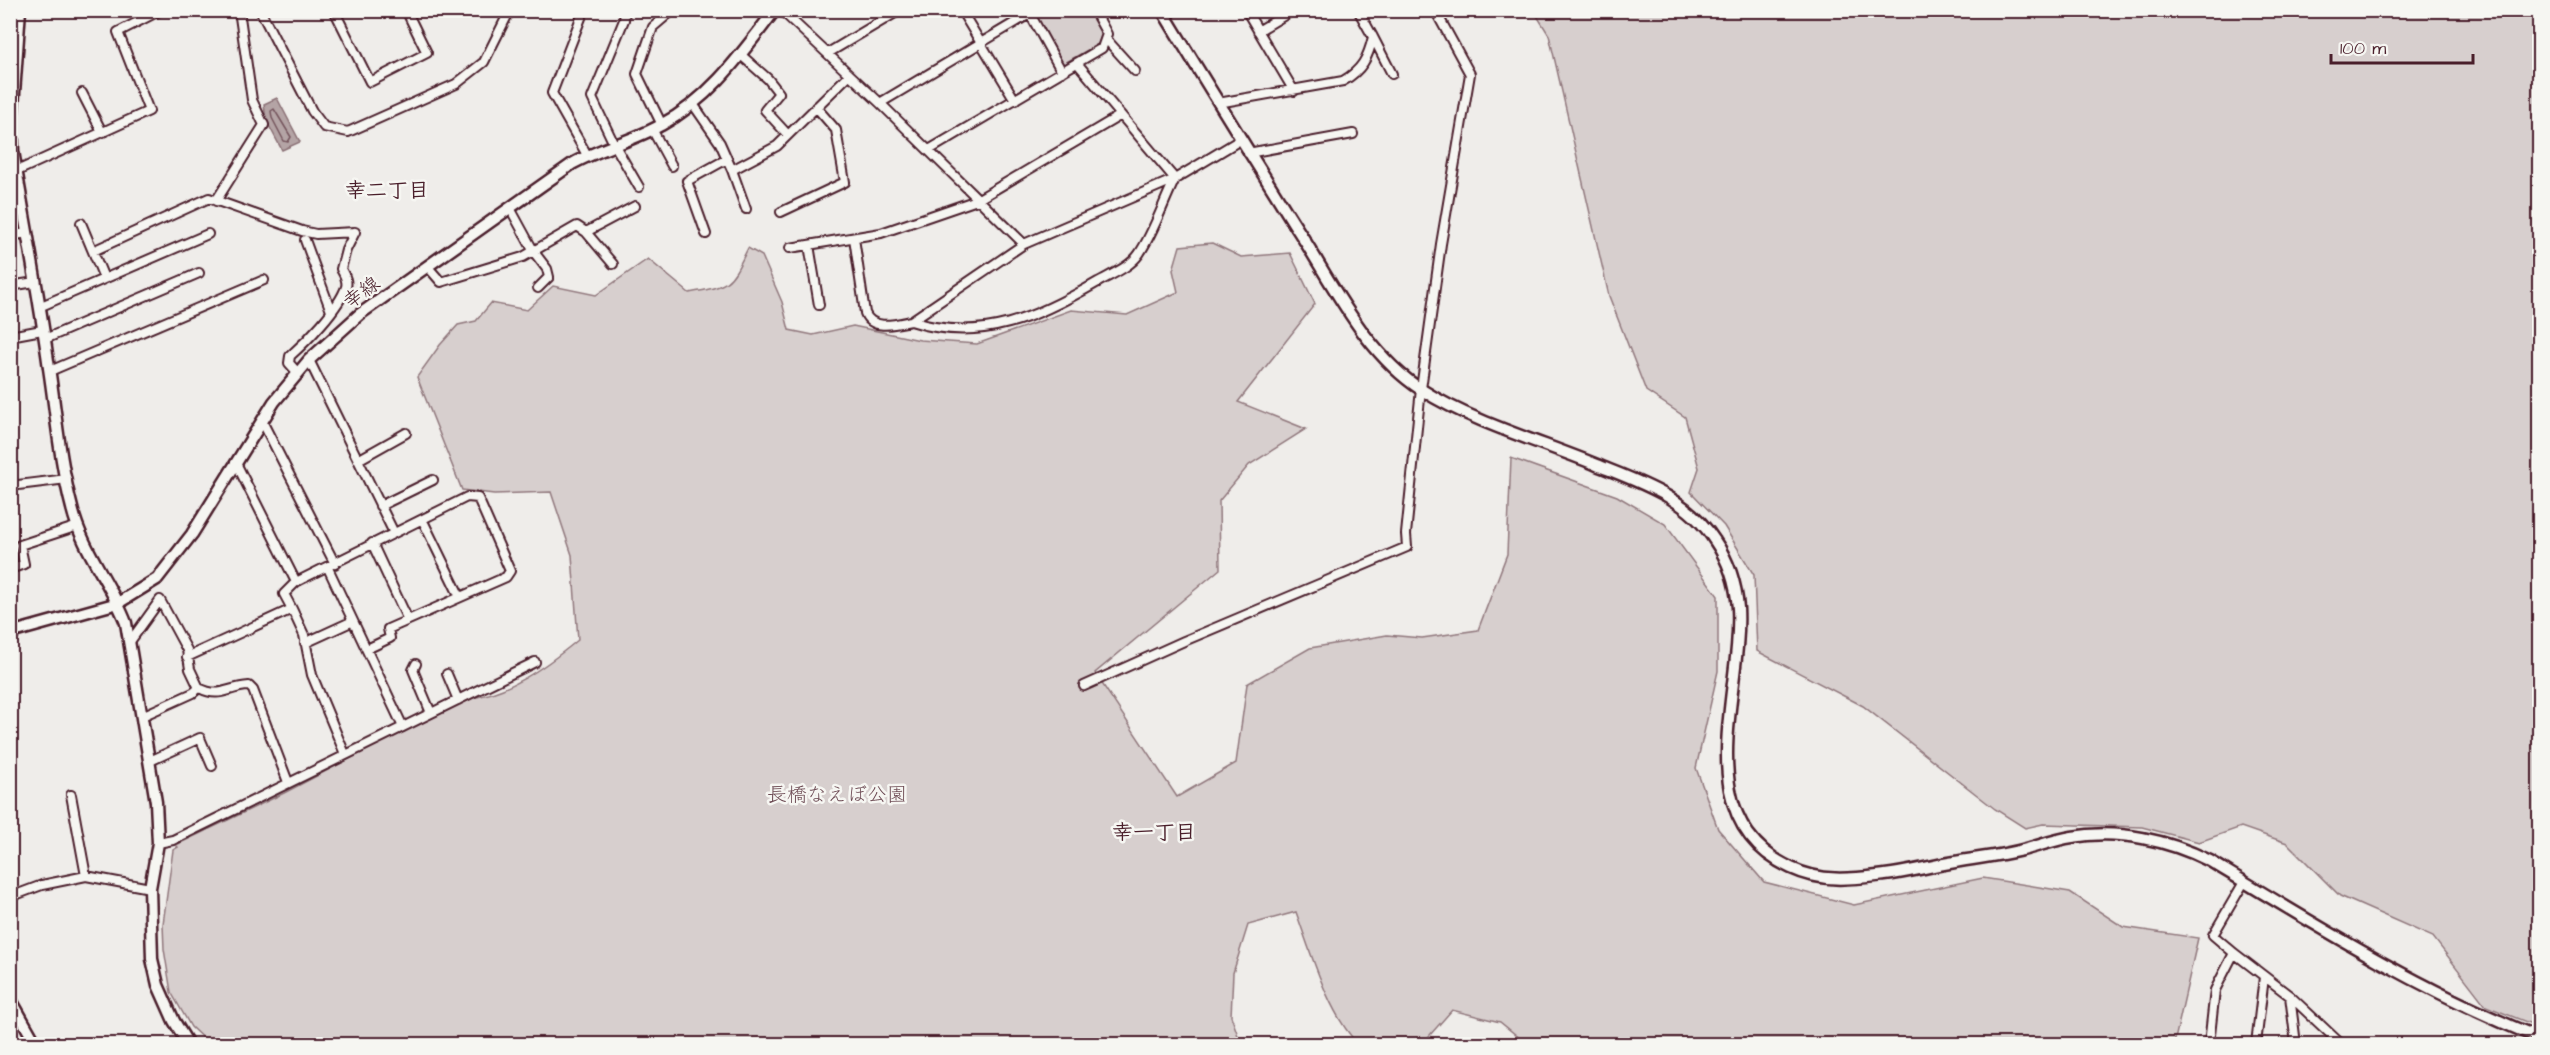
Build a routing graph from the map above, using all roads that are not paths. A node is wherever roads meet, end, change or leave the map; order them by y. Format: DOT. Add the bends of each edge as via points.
graph roads {
  1 [pos="20,10"];
  2 [pos="239,10"];
  3 [pos="260,10"];
  4 [pos="334,10"];
  5 [pos="406,10"];
  6 [pos="510,10"];
  7 [pos="585,10"];
  8 [pos="625,10"];
  9 [pos="673,10"];
  10 [pos="776,10"];
  11 [pos="781,10"];
  12 [pos="900,10"];
  13 [pos="961,10"];
  14 [pos="1094,10"];
  15 [pos="1162,10"];
  16 [pos="1246,10"];
  17 [pos="1293,10"];
  18 [pos="1358,10"];
  19 [pos="1435,10"];
  20 [pos="156,12"];
  21 [pos="1033,12"];
  22 [pos="1258,31"];
  23 [pos="1373,38"];
  24 [pos="1106,39"];
  25 [pos="981,44"];
  26 [pos="828,53"];
  27 [pos="741,55"];
  28 [pos="1077,63"];
  29 [pos="1135,71"];
  30 [pos="1062,72"];
  31 [pos="1392,74"];
  32 [pos="849,75"];
  33 [pos="1294,90"];
  34 [pos="82,93"];
  35 [pos="1015,100"];
  36 [pos="880,103"];
  37 [pos="693,104"];
  38 [pos="1218,104"];
  39 [pos="816,107"];
  40 [pos="1121,114"];
  41 [pos="11,122"];
  42 [pos="657,127"];
  43 [pos="102,132"];
  44 [pos="1353,134"];
  45 [pos="788,135"];
  46 [pos="1240,140"];
  47 [pos="614,144"];
  48 [pos="929,150"];
  49 [pos="1248,153"];
  50 [pos="587,155"];
  51 [pos="727,159"];
  52 [pos="672,166"];
  53 [pos="732,170"];
  54 [pos="16,171"];
  55 [pos="1175,179"];
  56 [pos="639,187"];
  57 [pos="977,200"];
  58 [pos="216,201"];
  59 [pos="636,206"];
  60 [pos="510,208"];
  61 [pos="746,209"];
  62 [pos="782,212"];
  63 [pos="81,223"];
  64 [pos="586,232"];
  65 [pos="27,233"];
  66 [pos="208,234"];
  67 [pos="706,234"];
  68 [pos="10,236"];
  69 [pos="854,238"];
  70 [pos="305,240"];
  71 [pos="1024,244"];
  72 [pos="809,245"];
  73 [pos="790,248"];
  74 [pos="93,251"];
  75 [pos="534,252"];
  76 [pos="613,264"];
  77 [pos="428,267"];
  78 [pos="199,273"];
  79 [pos="104,278"];
  80 [pos="264,280"];
  81 [pos="35,282"];
  82 [pos="10,286"];
  83 [pos="538,288"];
  84 [pos="819,305"];
  85 [pos="39,307"];
  86 [pos="331,311"];
  87 [pos="911,321"];
  88 [pos="44,334"];
  89 [pos="10,336"];
  90 [pos="309,360"];
  91 [pos="50,371"];
  92 [pos="298,373"];
  93 [pos="1421,389"];
  94 [pos="262,421"];
  95 [pos="406,433"];
  96 [pos="358,460"];
  97 [pos="236,463"];
  98 [pos="67,479"];
  99 [pos="433,480"];
  100 [pos="10,486"];
  101 [pos="380,506"];
  102 [pos="423,521"];
  103 [pos="78,526"];
  104 [pos="394,533"];
  105 [pos="372,543"];
  106 [pos="332,566"];
  107 [pos="10,569"];
  108 [pos="296,582"];
  109 [pos="460,597"];
  110 [pos="118,603"];
  111 [pos="292,609"];
  112 [pos="408,620"];
  113 [pos="353,621"];
  114 [pos="10,633"];
  115 [pos="129,643"];
  116 [pos="305,643"];
  117 [pos="367,649"];
  118 [pos="187,657"];
  119 [pos="535,662"];
  120 [pos="416,664"];
  121 [pos="447,674"];
  122 [pos="1084,686"];
  123 [pos="199,688"];
  124 [pos="458,700"];
  125 [pos="431,713"];
  126 [pos="142,716"];
  127 [pos="403,727"];
  128 [pos="345,754"];
  129 [pos="150,761"];
  130 [pos="212,766"];
  131 [pos="288,782"];
  132 [pos="70,795"];
  133 [pos="158,843"];
  134 [pos="86,876"];
  135 [pos="2244,882"];
  136 [pos="150,888"];
  137 [pos="10,897"];
  138 [pos="2234,953"];
  139 [pos="2264,977"];
  140 [pos="2290,996"];
  141 [pos="10,998"];
  142 [pos="2540,1038"];
  143 [pos="36,1044"];
  144 [pos="188,1044"];
  145 [pos="2209,1044"];
  146 [pos="2256,1044"];
  147 [pos="2296,1044"];
  148 [pos="2341,1044"];
  1 -- 41 [label="street"];
  2 -- 58 [label="street" via="252,100 264,125"];
  3 -- 6 [label="street" via="312,111 324,127 348,132 471,74 483,62"];
  4 -- 5 [label="street" via="370,82 427,53"];
  7 -- 50 [label="street" via="552,93"];
  8 -- 47 [label="street" via="592,98"];
  9 -- 42 [label="street" via="653,27 637,74"];
  10 -- 27 [label="street, 幸線"];
  11 -- 26 [label="street"];
  12 -- 26 [label="street"];
  13 -- 25 [label="street"];
  14 -- 24 [label="street"];
  15 -- 38 [label="street"];
  16 -- 22 [label="street"];
  17 -- 22 [label="street"];
  18 -- 23 [label="street"];
  19 -- 93 [label="street" via="1470,74"];
  20 -- 43 [label="street" via="118,32 149,111"];
  21 -- 25 [label="street"];
  21 -- 30 [label="street"];
  22 -- 33 [label="street"];
  23 -- 31 [label="street"];
  23 -- 33 [label="street" via="1368,60 1355,74 1343,81"];
  24 -- 28 [label="street" via="1102,48"];
  24 -- 29 [label="street"];
  25 -- 35 [label="street"];
  25 -- 36 [label="street"];
  26 -- 32 [label="street"];
  27 -- 37 [label="street, 幸線"];
  27 -- 45 [label="street" via="779,93 765,110"];
  28 -- 30 [label="street"];
  28 -- 40 [label="street"];
  30 -- 35 [label="street"];
  32 -- 36 [label="street"];
  32 -- 39 [label="street"];
  33 -- 38 [label="street"];
  34 -- 43 [label="street"];
  35 -- 48 [label="street"];
  36 -- 48 [label="street"];
  37 -- 42 [label="street, 幸線"];
  37 -- 51 [label="street"];
  38 -- 46 [label="street"];
  39 -- 45 [label="street"];
  39 -- 62 [label="street" via="836,130 845,182"];
  40 -- 55 [label="street"];
  40 -- 57 [label="street"];
  41 -- 54 [label="street"];
  42 -- 47 [label="street, 幸線"];
  42 -- 52 [label="street"];
  43 -- 54 [label="street"];
  44 -- 49 [label="street"];
  45 -- 53 [label="street" via="777,146"];
  46 -- 49 [label="street"];
  46 -- 55 [label="street"];
  47 -- 50 [label="street, 幸線"];
  47 -- 56 [label="street"];
  48 -- 57 [label="street"];
  49 -- 93 [label="street" via="1356,321 1391,364"];
  50 -- 60 [label="street, 幸線"];
  51 -- 53 [label="street"];
  51 -- 67 [label="street" via="687,181"];
  53 -- 61 [label="street"];
  54 -- 65 [label="street"];
  55 -- 71 [label="street"];
  55 -- 87 [label="street" via="1139,254 1129,264 1067,300 1023,320 976,329 928,327"];
  57 -- 69 [label="street" via="881,233"];
  57 -- 71 [label="street"];
  58 -- 74 [label="street" via="209,198"];
  58 -- 86 [label="street" via="316,234 355,232 341,269 345,287"];
  59 -- 64 [label="street"];
  60 -- 75 [label="street"];
  60 -- 77 [label="street, 幸線"];
  63 -- 74 [label="street"];
  64 -- 75 [label="street" via="577,226"];
  64 -- 76 [label="street"];
  65 -- 68 [label="street"];
  65 -- 81 [label="street"];
  66 -- 79 [label="street"];
  69 -- 72 [label="street"];
  69 -- 87 [label="street" via="868,321 892,325"];
  70 -- 86 [label="street"];
  71 -- 87 [label="street"];
  72 -- 73 [label="street"];
  72 -- 84 [label="street"];
  74 -- 79 [label="street"];
  75 -- 77 [label="street" via="441,282"];
  75 -- 83 [label="street" via="549,277"];
  77 -- 90 [label="street, 幸線" via="360,314"];
  78 -- 88 [label="street"];
  79 -- 85 [label="street"];
  80 -- 91 [label="street"];
  81 -- 82 [label="street"];
  81 -- 85 [label="street"];
  85 -- 88 [label="street"];
  86 -- 92 [label="street" via="290,356 289,363"];
  88 -- 89 [label="street"];
  88 -- 91 [label="street"];
  90 -- 92 [label="street, 幸線"];
  90 -- 96 [label="street"];
  91 -- 98 [label="street"];
  92 -- 94 [label="street, 幸線"];
  93 -- 122 [label="street" via="1407,547"];
  93 -- 135 [label="street" via="1482,420 1673,498 1707,529 1728,565 1738,604 1727,741 1729,789 1744,827 1757,844 1789,868 1823,879 1858,879 2015,852 2074,837 2110,835 2173,845"];
  94 -- 97 [label="street, 幸線"];
  94 -- 106 [label="street"];
  95 -- 96 [label="street"];
  96 -- 101 [label="street"];
  97 -- 108 [label="street"];
  97 -- 110 [label="street, 幸線" via="175,558 157,579"];
  98 -- 100 [label="street"];
  98 -- 103 [label="street"];
  99 -- 101 [label="street"];
  101 -- 104 [label="street"];
  102 -- 104 [label="street"];
  102 -- 109 [label="street"];
  102 -- 109 [label="street" via="467,497 478,498 510,571 506,577"];
  103 -- 107 [label="street" via="20,545 24,564"];
  103 -- 110 [label="street"];
  104 -- 105 [label="street"];
  105 -- 106 [label="street"];
  105 -- 112 [label="street"];
  106 -- 108 [label="street"];
  106 -- 113 [label="street"];
  108 -- 111 [label="street" via="284,594"];
  109 -- 112 [label="street"];
  110 -- 114 [label="street, 幸線"];
  110 -- 115 [label="street"];
  111 -- 116 [label="street"];
  111 -- 118 [label="street"];
  112 -- 117 [label="street" via="388,629 390,638"];
  113 -- 116 [label="street"];
  113 -- 117 [label="street"];
  115 -- 118 [label="street" via="160,600"];
  115 -- 126 [label="street"];
  116 -- 128 [label="street" via="312,675"];
  117 -- 127 [label="street"];
  118 -- 123 [label="street"];
  119 -- 124 [label="street"];
  120 -- 125 [label="street" via="413,670"];
  121 -- 124 [label="street"];
  123 -- 126 [label="street"];
  123 -- 131 [label="street" via="218,694 249,686 253,690"];
  124 -- 125 [label="street"];
  125 -- 127 [label="street"];
  126 -- 129 [label="street"];
  127 -- 128 [label="street"];
  128 -- 131 [label="street"];
  129 -- 130 [label="street" via="200,738"];
  129 -- 133 [label="street"];
  131 -- 133 [label="street" via="173,840"];
  132 -- 134 [label="street"];
  133 -- 136 [label="street"];
  134 -- 136 [label="street"];
  134 -- 137 [label="street" via="42,885"];
  135 -- 138 [label="street" via="2213,935"];
  135 -- 142 [label="street" via="2421,986"];
  136 -- 144 [label="street" via="152,959 158,985"];
  138 -- 139 [label="street"];
  138 -- 145 [label="street" via="2215,990"];
  139 -- 140 [label="street"];
  139 -- 146 [label="street"];
  140 -- 147 [label="street"];
  140 -- 148 [label="street"];
  141 -- 143 [label="street"];
}
